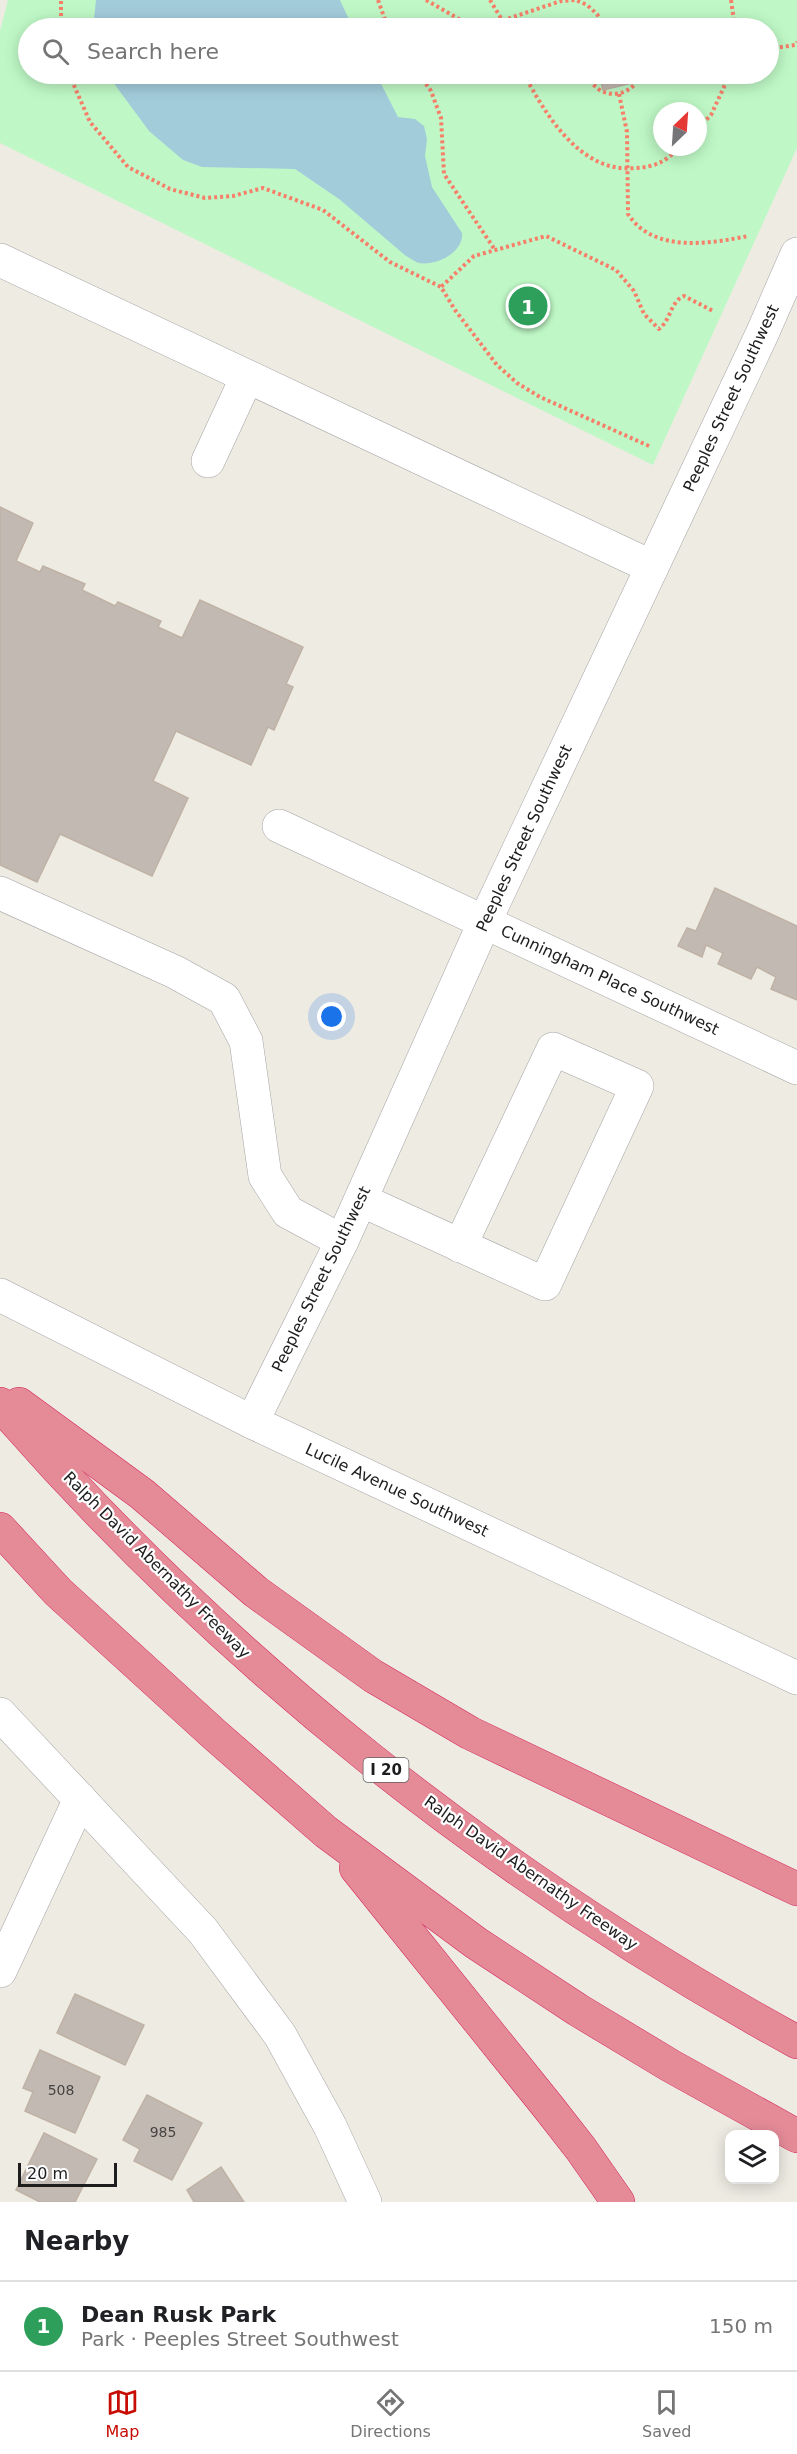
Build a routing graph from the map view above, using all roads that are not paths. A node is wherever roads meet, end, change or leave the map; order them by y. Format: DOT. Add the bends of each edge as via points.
graph roads {
  1 [pos="797,254"];
  2 [pos="0,260"];
  3 [pos="786,312"];
  4 [pos="247,377"];
  5 [pos="208,461"];
  6 [pos="652,567"];
  7 [pos="279,826"];
  8 [pos="0,893"];
  9 [pos="485,921"];
  10 [pos="797,1068"];
  11 [pos="361,1200"];
  12 [pos="342,1241"];
  13 [pos="460,1246"];
  14 [pos="0,1295"];
  15 [pos="0,1390"];
  16 [pos="0,1404"];
  17 [pos="252,1422"];
  18 [pos="0,1529"];
  19 [pos="797,1678"];
  20 [pos="0,1714"];
  21 [pos="80,1799"];
  22 [pos="326,1832"];
  23 [pos="797,1889"];
  24 [pos="0,1971"];
  25 [pos="797,2042"];
  26 [pos="797,2136"];
  27 [pos="365,2202"];
  28 [pos="618,2202"];
  1 -- 3 [label="street, Peeples Street Southwest"];
  2 -- 4 [label="street"];
  3 -- 6 [label="street, Peeples Street Southwest"];
  4 -- 5 [label="street"];
  4 -- 6 [label="street"];
  6 -- 9 [label="street, Peeples Street Southwest"];
  7 -- 9 [label="street, Cunningham Place Southwest"];
  8 -- 12 [label="street" via="175,972 224,999 246,1041 265,1176 288,1212"];
  9 -- 10 [label="street, Cunningham Place Southwest"];
  9 -- 11 [label="street, Peeples Street Southwest"];
  11 -- 12 [label="street, Peeples Street Southwest"];
  11 -- 13 [label="street"];
  12 -- 17 [label="street, Peeples Street Southwest"];
  13 -- 13 [label="street" via="545,1284 637,1086 553,1049"];
  14 -- 17 [label="street, Lucile Avenue Southwest"];
  15 -- 23 [label="highway" via="142,1494 256,1592 374,1676 470,1733"];
  16 -- 25 [label="highway, Ralph David Abernathy Freeway / I 20" via="128,1541 300,1703 444,1816 545,1886 646,1953"];
  17 -- 19 [label="street, Lucile Avenue Southwest"];
  18 -- 22 [label="highway" via="81,1614"];
  20 -- 21 [label="street"];
  21 -- 24 [label="street"];
  21 -- 27 [label="street" via="203,1931 280,2035 330,2126"];
  22 -- 26 [label="highway" via="476,1943 578,2010"];
  22 -- 28 [label="highway" via="582,2149"];
}
